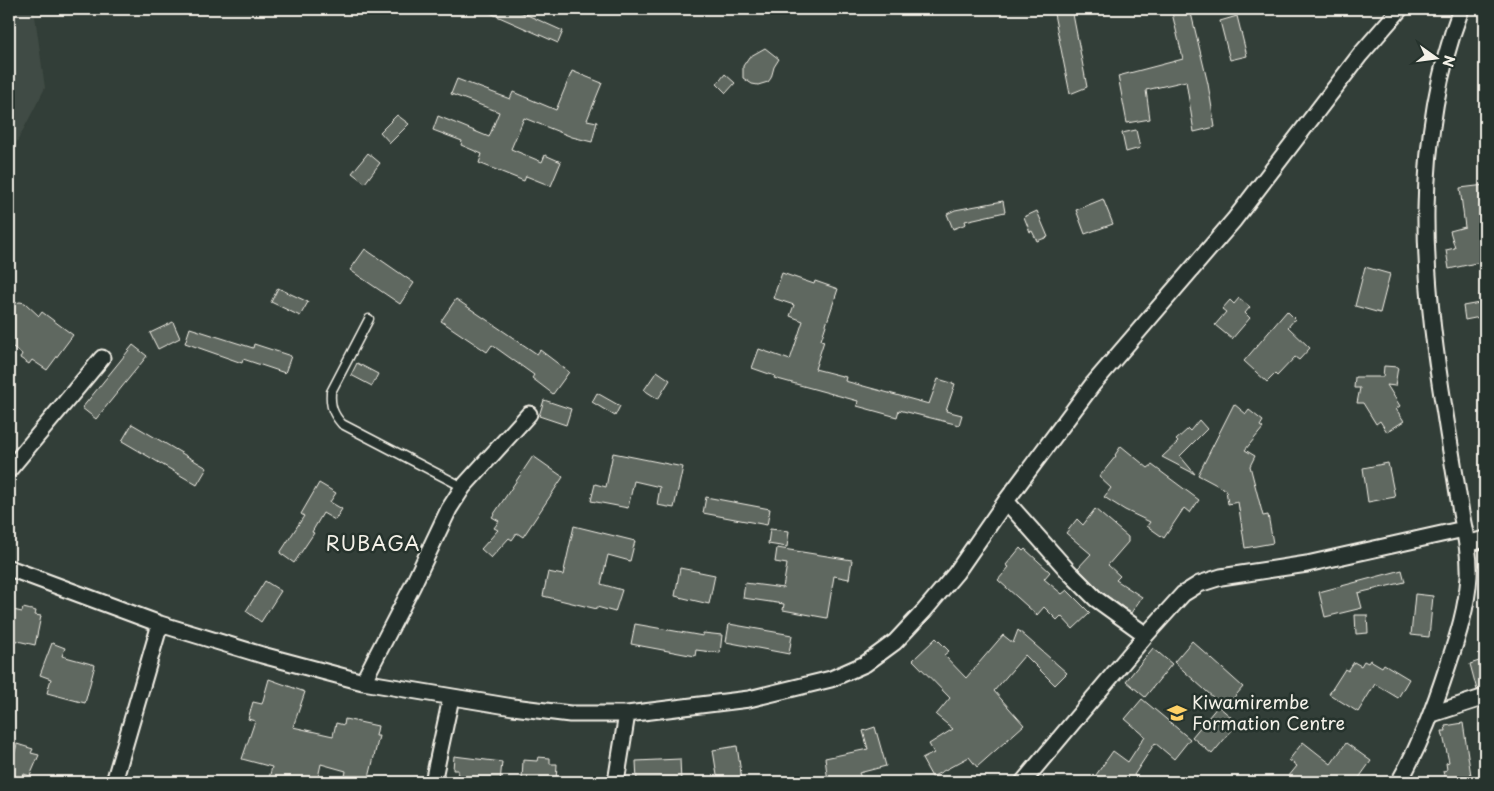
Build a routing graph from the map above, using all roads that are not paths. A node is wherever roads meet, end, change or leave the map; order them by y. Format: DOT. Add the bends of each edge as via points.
graph roads {
  1 [pos="1400,9"];
  2 [pos="1461,9"];
  3 [pos="369,319"];
  4 [pos="102,358"];
  5 [pos="529,414"];
  6 [pos="9,470"];
  7 [pos="463,486"];
  8 [pos="1006,501"];
  9 [pos="1466,536"];
  10 [pos="1485,538"];
  11 [pos="9,568"];
  12 [pos="160,624"];
  13 [pos="1146,635"];
  14 [pos="363,682"];
  15 [pos="1485,697"];
  16 [pos="451,698"];
  17 [pos="627,714"];
  18 [pos="1432,714"];
  19 [pos="114,782"];
  20 [pos="433,782"];
  21 [pos="616,782"];
  22 [pos="1023,782"];
  23 [pos="1399,782"];
  1 -- 8 [label="street" via="1360,55 1234,220 1093,384"];
  2 -- 9 [label="street" via="1440,78 1428,144 1425,204 1435,347"];
  3 -- 7 [label="lane" via="331,392 330,405 335,416 342,424"];
  4 -- 6 [label="street"];
  5 -- 7 [label="street"];
  7 -- 14 [label="street"];
  8 -- 13 [label="street" via="1096,599"];
  8 -- 17 [label="street" via="924,611 895,642 865,664 831,679 749,699"];
  9 -- 10 [label="street"];
  9 -- 13 [label="street" via="1222,577 1199,584 1183,594"];
  9 -- 18 [label="street" via="1469,574 1466,601"];
  11 -- 12 [label="street"];
  12 -- 14 [label="street"];
  12 -- 19 [label="street"];
  13 -- 22 [label="street"];
  14 -- 16 [label="street"];
  15 -- 18 [label="street"];
  16 -- 17 [label="street" via="570,714"];
  16 -- 20 [label="street"];
  17 -- 21 [label="street"];
  18 -- 23 [label="street"];
}
